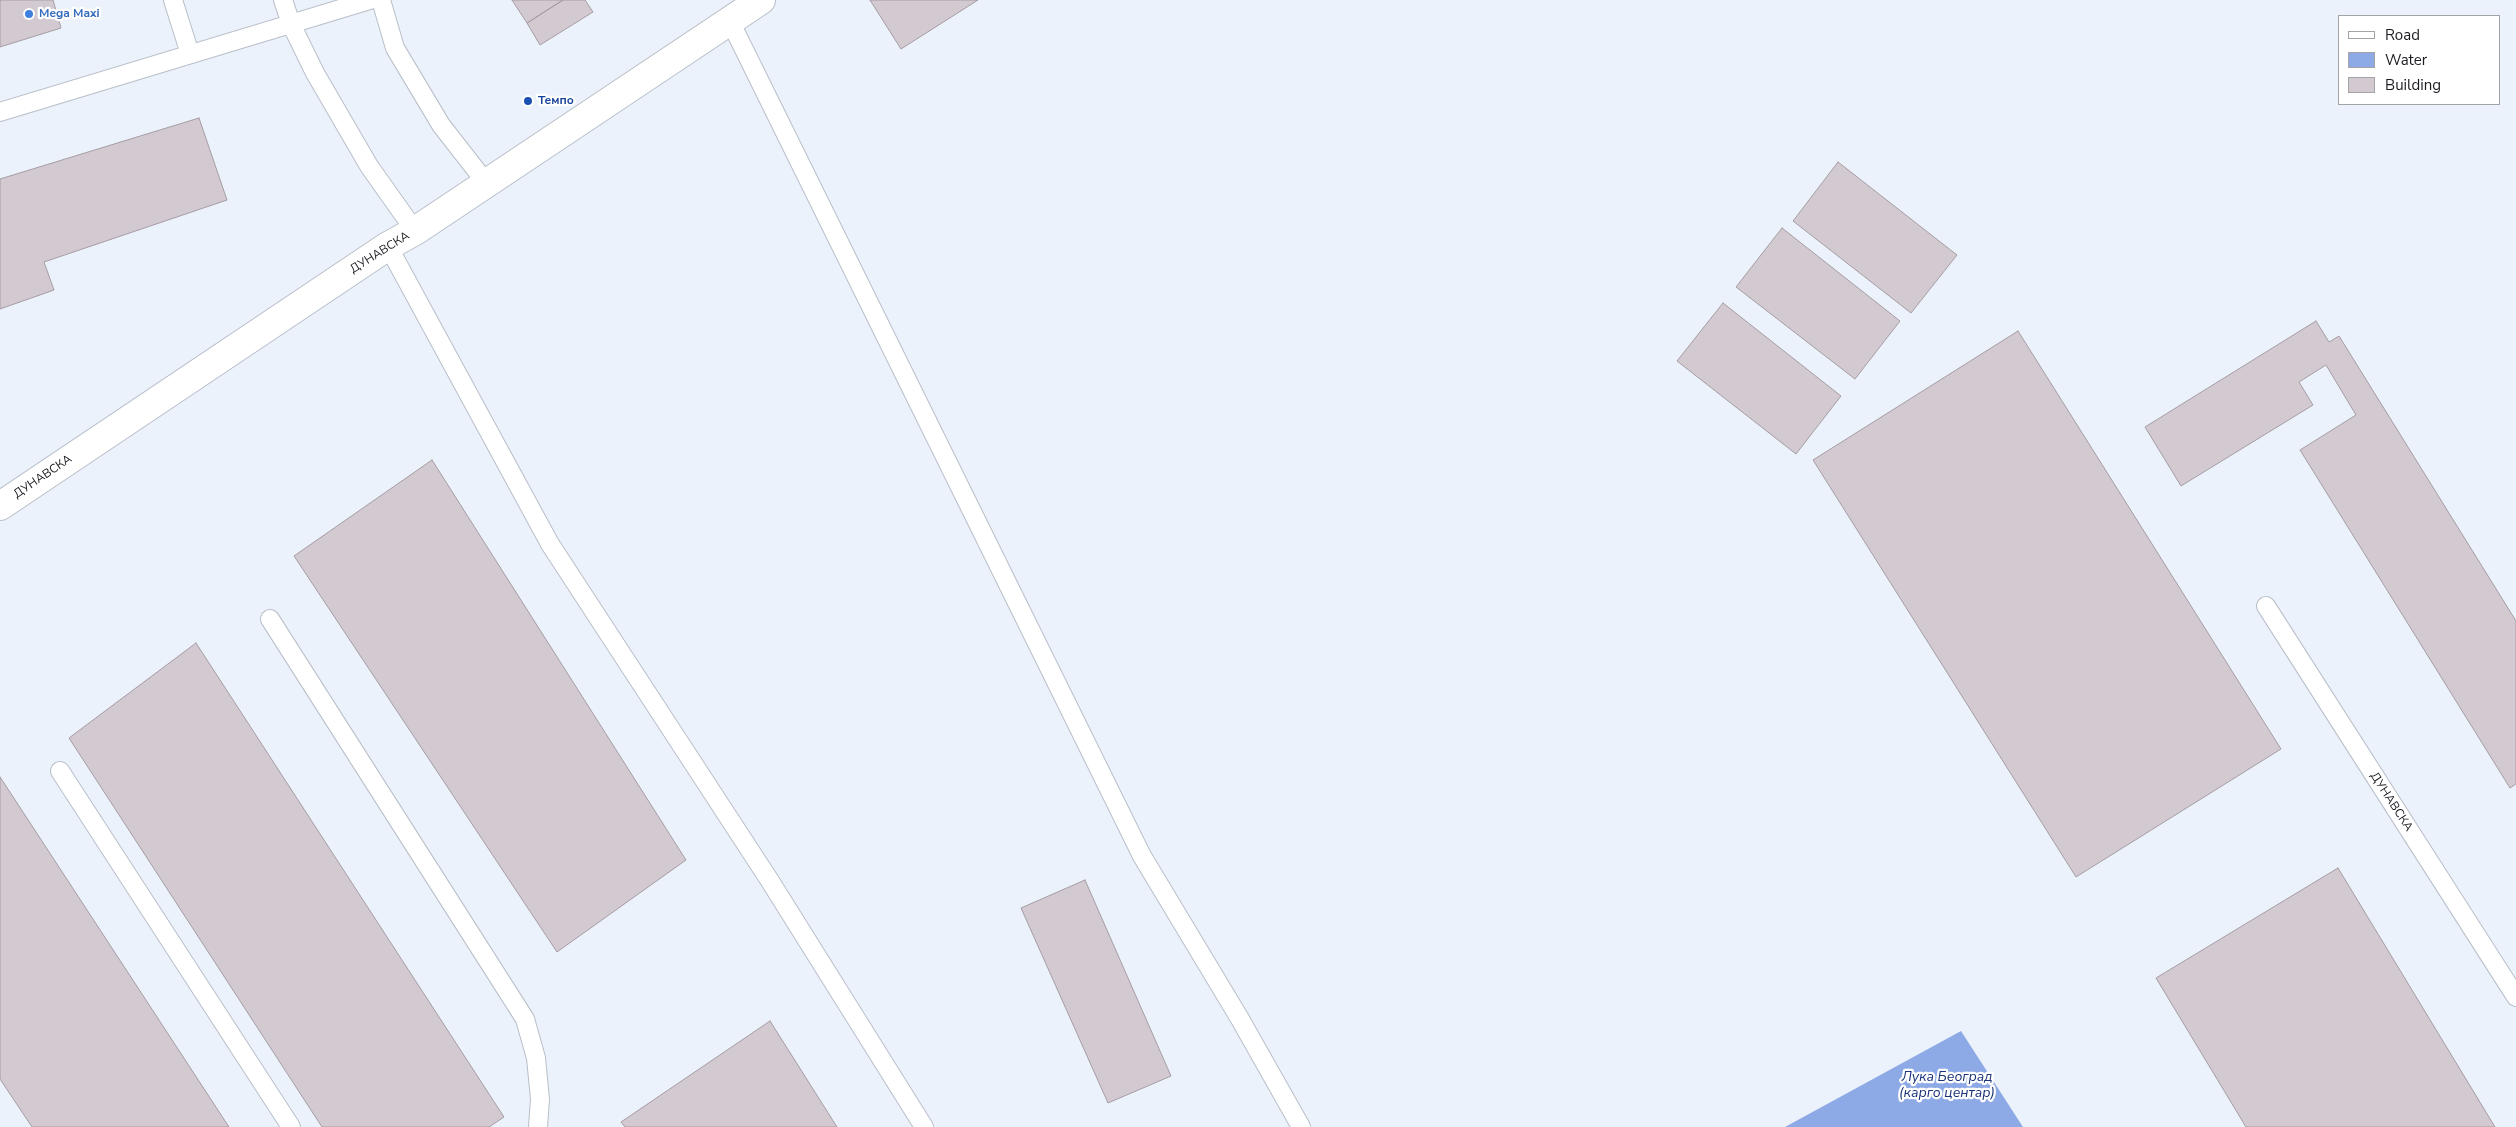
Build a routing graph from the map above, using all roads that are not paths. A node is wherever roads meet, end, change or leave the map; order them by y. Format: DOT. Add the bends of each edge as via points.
graph roads {
  1 [pos="173,0"];
  2 [pos="283,0"];
  3 [pos="370,0"];
  4 [pos="381,0"];
  5 [pos="761,0"];
  6 [pos="730,21"];
  7 [pos="291,24"];
  8 [pos="190,54"];
  9 [pos="0,112"];
  10 [pos="487,184"];
  11 [pos="416,231"];
  12 [pos="388,246"];
  13 [pos="0,506"];
  14 [pos="2266,606"];
  15 [pos="270,619"];
  16 [pos="60,771"];
  17 [pos="2516,997"];
  18 [pos="291,1127"];
  19 [pos="538,1127"];
  20 [pos="924,1127"];
  21 [pos="1301,1127"];
  1 -- 8 [label="lane"];
  2 -- 7 [label="lane"];
  3 -- 7 [label="lane"];
  4 -- 10 [label="lane" via="395,48 441,125"];
  5 -- 6 [label="street, ДУНАВСКА"];
  6 -- 10 [label="street, ДУНАВСКА"];
  6 -- 21 [label="lane" via="1142,856"];
  7 -- 8 [label="lane"];
  7 -- 11 [label="lane" via="369,166"];
  8 -- 9 [label="lane"];
  10 -- 11 [label="street, ДУНАВСКА"];
  11 -- 12 [label="street, ДУНАВСКА"];
  12 -- 13 [label="street, ДУНАВСКА"];
  12 -- 20 [label="lane" via="550,544 770,881"];
  14 -- 17 [label="lane, ДУНАВСКА"];
  15 -- 19 [label="lane" via="525,1019 536,1058 540,1099"];
  16 -- 18 [label="lane"];
}
